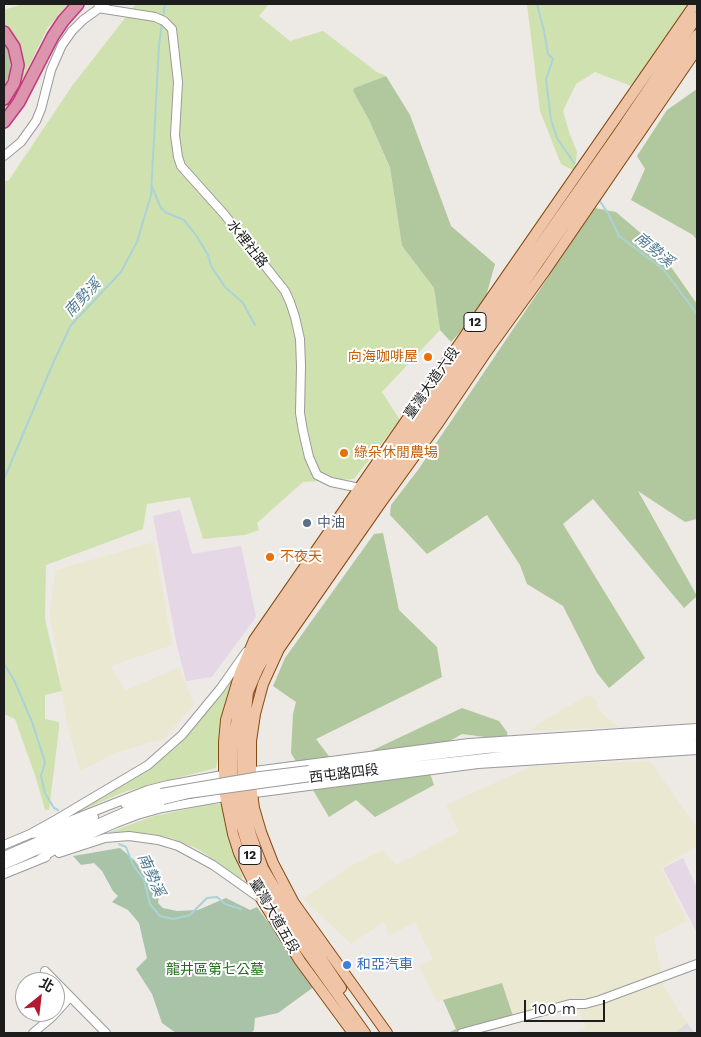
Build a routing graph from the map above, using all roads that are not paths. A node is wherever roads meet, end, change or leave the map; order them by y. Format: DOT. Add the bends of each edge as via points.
graph roads {
  1 [pos="78,4"];
  2 [pos="695,4"];
  3 [pos="102,6"];
  4 [pos="697,17"];
  5 [pos="4,32"];
  6 [pos="697,35"];
  7 [pos="697,49"];
  8 [pos="4,99"];
  9 [pos="4,122"];
  10 [pos="4,156"];
  11 [pos="369,497"];
  12 [pos="256,644"];
  13 [pos="270,668"];
  14 [pos="258,669"];
  15 [pos="697,728"];
  16 [pos="697,735"];
  17 [pos="697,743"];
  18 [pos="434,748"];
  19 [pos="486,749"];
  20 [pos="697,750"];
  21 [pos="438,763"];
  22 [pos="478,764"];
  23 [pos="237,773"];
  24 [pos="310,774"];
  25 [pos="239,795"];
  26 [pos="162,796"];
  27 [pos="82,816"];
  28 [pos="30,834"];
  29 [pos="4,845"];
  30 [pos="30,845"];
  31 [pos="4,856"];
  32 [pos="42,858"];
  33 [pos="4,864"];
  34 [pos="4,874"];
  35 [pos="262,900"];
  36 [pos="280,914"];
  37 [pos="697,964"];
  38 [pos="44,971"];
  39 [pos="70,997"];
  40 [pos="33,1033"];
  41 [pos="106,1033"];
  42 [pos="353,1033"];
  43 [pos="366,1033"];
  44 [pos="374,1033"];
  45 [pos="387,1033"];
  46 [pos="462,1033"];
  1 -- 9 [label="highway" via="53,36 19,102"];
  2 -- 11 [label="main road, 臺灣大道六段 / 12"];
  3 -- 10 [label="street" via="72,31 62,45 36,121 21,142"];
  3 -- 11 [label="street, 水裡社路" via="162,20 172,29 178,87 175,135 181,166 285,291 300,339 302,431 317,475"];
  4 -- 11 [label="main road, 臺灣大道六段 / 12"];
  5 -- 8 [label="highway" via="14,47 18,65 14,83"];
  6 -- 11 [label="main road, 臺灣大道六段 / 12"];
  7 -- 11 [label="main road, 臺灣大道六段 / 12" via="439,422"];
  11 -- 12 [label="main road, 臺灣大道六段 / 12"];
  11 -- 13 [label="main road, 臺灣大道六段 / 12"];
  11 -- 14 [label="main road, 臺灣大道六段 / 12"];
  12 -- 23 [label="main road, 臺灣大道五段 / 12" via="239,705 233,742"];
  12 -- 28 [label="street" via="182,735 148,765"];
  13 -- 23 [label="main road, 臺灣大道五段 / 12" via="255,714 251,741"];
  14 -- 23 [label="main road, 臺灣大道五段 / 12" via="248,692"];
  15 -- 18 [label="street, 西屯路四段" via="494,740"];
  16 -- 19 [label="street, 西屯路四段"];
  17 -- 21 [label="street, 西屯路四段"];
  18 -- 19 [label="street"];
  18 -- 23 [label="street, 西屯路四段"];
  19 -- 24 [label="street, 西屯路四段"];
  20 -- 22 [label="street, 西屯路四段"];
  21 -- 22 [label="street"];
  21 -- 24 [label="street, 西屯路四段"];
  22 -- 25 [label="street, 西屯路四段"];
  23 -- 25 [label="main road, 臺灣大道五段 / 12"];
  23 -- 25 [label="main road, 臺灣大道五段 / 12"];
  23 -- 27 [label="street, 西屯路四段" via="148,790"];
  24 -- 26 [label="street, 西屯路四段, bridge"];
  25 -- 32 [label="street, 西屯路四段" via="137,815"];
  25 -- 35 [label="main road, 臺灣大道五段 / 12" via="233,834"];
  25 -- 36 [label="main road, 臺灣大道五段 / 12" via="242,833 252,861"];
  25 -- 44 [label="main road, 臺灣大道五段 / 12" via="263,868 314,950"];
  25 -- 45 [label="main road, 臺灣大道五段 / 12" via="254,808 273,863 294,903"];
  26 -- 30 [label="street, 西屯路四段" via="120,806"];
  26 -- 33 [label="street, 西屯路四段"];
  27 -- 28 [label="street"];
  27 -- 30 [label="street"];
  28 -- 29 [label="street"];
  30 -- 31 [label="street, 西屯路四段"];
  32 -- 34 [label="street, 西屯路四段"];
  32 -- 35 [label="street, 西屯路四段" via="105,838 129,836 158,840 178,846 206,861"];
  35 -- 36 [label="street, 西屯路四段"];
  35 -- 42 [label="main road, 臺灣大道五段 / 12" via="300,961"];
  36 -- 43 [label="main road, 臺灣大道五段 / 12"];
  37 -- 46 [label="street" via="600,1000 570,1004"];
  38 -- 39 [label="street"];
  39 -- 40 [label="street"];
  39 -- 41 [label="street"];
}
